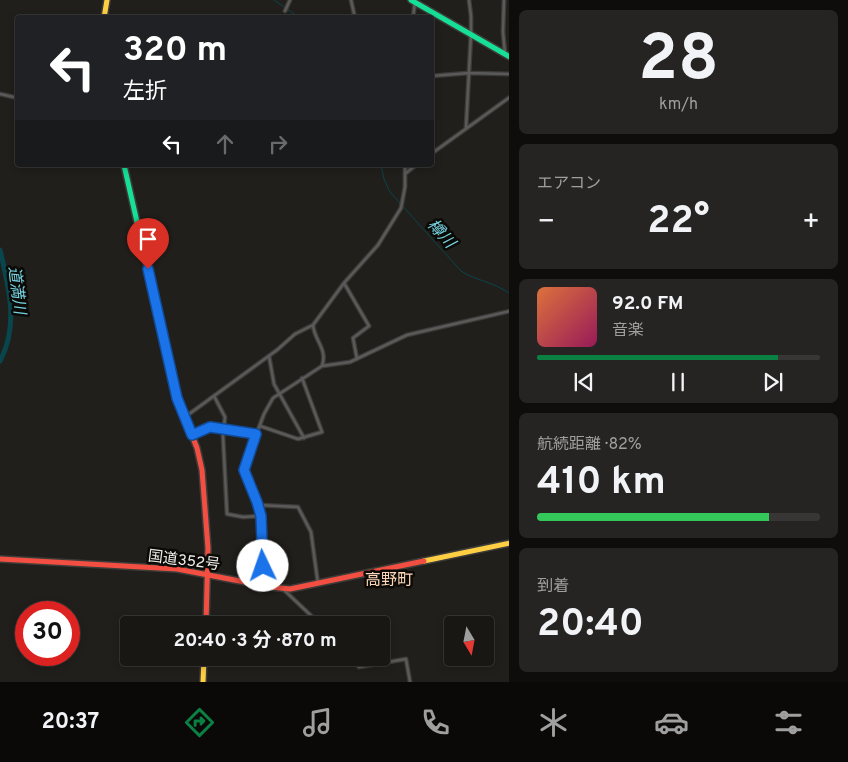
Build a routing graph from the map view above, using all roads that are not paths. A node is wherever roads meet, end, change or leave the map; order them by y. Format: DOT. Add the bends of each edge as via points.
graph roads {
  1 [pos="107,0"];
  2 [pos="290,0"];
  3 [pos="351,0"];
  4 [pos="469,0"];
  5 [pos="504,0"];
  6 [pos="413,1"];
  7 [pos="287,9"];
  8 [pos="104,15"];
  9 [pos="354,15"];
  10 [pos="413,15"];
  11 [pos="470,34"];
  12 [pos="507,55"];
  13 [pos="469,74"];
  14 [pos="509,74"];
  15 [pos="434,76"];
  16 [pos="0,94"];
  17 [pos="15,97"];
  18 [pos="509,97"];
  19 [pos="466,128"];
  20 [pos="434,152"];
  21 [pos="124,167"];
  22 [pos="405,167"];
  23 [pos="414,167"];
  24 [pos="406,173"];
  25 [pos="344,283"];
  26 [pos="509,310"];
  27 [pos="313,325"];
  28 [pos="269,356"];
  29 [pos="357,359"];
  30 [pos="322,366"];
  31 [pos="302,378"];
  32 [pos="279,393"];
  33 [pos="213,396"];
  34 [pos="184,417"];
  35 [pos="259,426"];
  36 [pos="224,428"];
  37 [pos="256,434"];
  38 [pos="192,435"];
  39 [pos="304,438"];
  40 [pos="258,505"];
  41 [pos="261,516"];
  42 [pos="509,543"];
  43 [pos="0,559"];
  44 [pos="208,574"];
  45 [pos="318,584"];
  46 [pos="282,589"];
  47 [pos="206,616"];
  48 [pos="311,616"];
  49 [pos="390,662"];
  50 [pos="204,666"];
  51 [pos="357,666"];
  52 [pos="372,666"];
  53 [pos="203,682"];
  54 [pos="410,682"];
  1 -- 8 [label="main road"];
  2 -- 7 [label="street"];
  3 -- 9 [label="street"];
  4 -- 11 [label="street"];
  5 -- 12 [label="street" via="503,32"];
  6 -- 10 [label="street"];
  6 -- 11 [label="main road"];
  11 -- 12 [label="main road"];
  11 -- 13 [label="street"];
  13 -- 14 [label="street"];
  13 -- 15 [label="street"];
  13 -- 19 [label="street"];
  16 -- 17 [label="street"];
  18 -- 19 [label="street"];
  19 -- 20 [label="street"];
  21 -- 34 [label="main road"];
  22 -- 24 [label="street"];
  23 -- 24 [label="street"];
  24 -- 25 [label="street" via="401,208 378,245"];
  25 -- 27 [label="street"];
  25 -- 29 [label="street" via="369,326 353,338"];
  26 -- 29 [label="street" via="406,335"];
  27 -- 28 [label="street" via="294,334"];
  27 -- 30 [label="street" via="324,352"];
  28 -- 32 [label="street"];
  28 -- 33 [label="street"];
  29 -- 30 [label="street" via="345,364"];
  30 -- 31 [label="street"];
  31 -- 32 [label="street"];
  31 -- 39 [label="street" via="322,432"];
  32 -- 35 [label="street" via="269,403"];
  32 -- 39 [label="street"];
  33 -- 34 [label="street"];
  33 -- 36 [label="street" via="225,417"];
  34 -- 38 [label="main road"];
  35 -- 37 [label="street"];
  35 -- 39 [label="street" via="298,440"];
  36 -- 37 [label="street"];
  36 -- 38 [label="street" via="206,428"];
  36 -- 41 [label="street" via="227,514"];
  37 -- 40 [label="street" via="244,470"];
  38 -- 44 [label="main road" via="202,470"];
  40 -- 41 [label="street"];
  40 -- 45 [label="street" via="298,507 311,532"];
  41 -- 46 [label="street" via="264,570"];
  42 -- 45 [label="main road, 国道352号"];
  43 -- 44 [label="main road, 国道352号" via="177,569"];
  44 -- 46 [label="main road, 国道352号"];
  44 -- 47 [label="main road"];
  45 -- 46 [label="main road, 国道352号"];
  46 -- 48 [label="street"];
  49 -- 54 [label="street" via="406,659"];
  50 -- 53 [label="main road"];
  51 -- 52 [label="street" via="358,669"];
}
